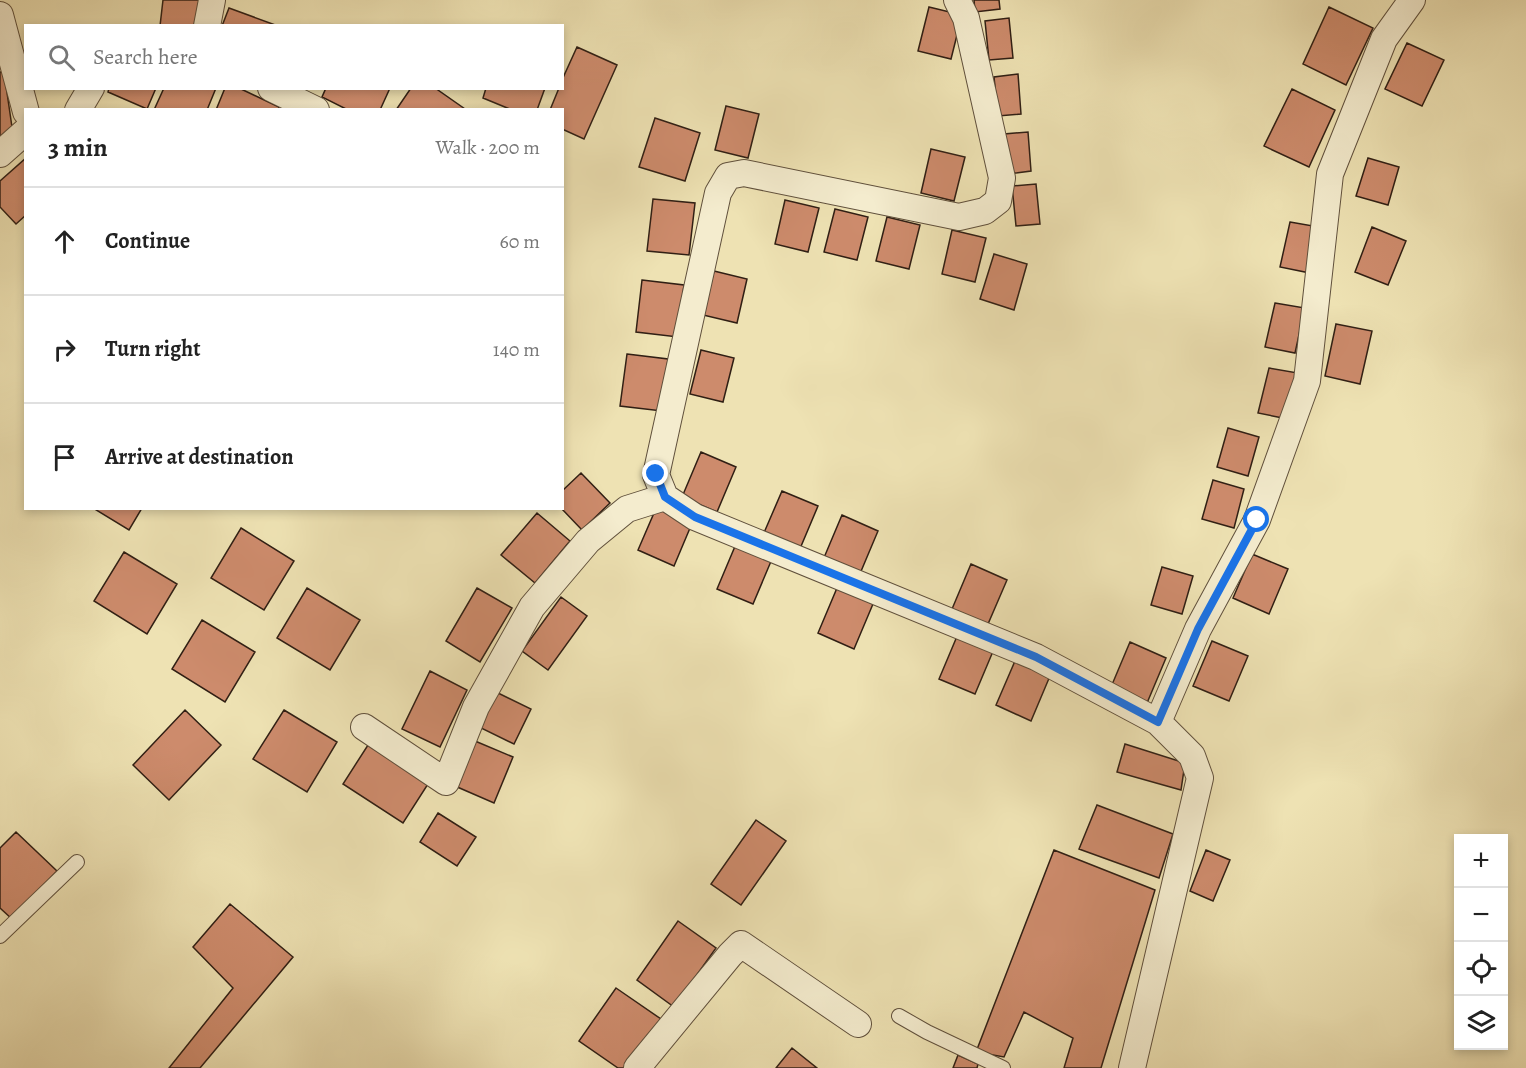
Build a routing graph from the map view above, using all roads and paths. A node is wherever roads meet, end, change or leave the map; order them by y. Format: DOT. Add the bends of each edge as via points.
graph roads {
  1 [pos="212,0"];
  2 [pos="957,0"];
  3 [pos="1412,0"];
  4 [pos="0,15"];
  5 [pos="207,24"];
  6 [pos="90,90"];
  7 [pos="275,90"];
  8 [pos="25,108"];
  9 [pos="79,108"];
  10 [pos="312,108"];
  11 [pos="24,132"];
  12 [pos="0,154"];
  13 [pos="665,497"];
  14 [pos="1158,722"];
  15 [pos="364,727"];
  16 [pos="77,862"];
  17 [pos="0,936"];
  18 [pos="899,1016"];
  19 [pos="858,1024"];
  20 [pos="637,1068"];
  21 [pos="1003,1068"];
  22 [pos="1132,1068"];
  1 -- 5 [label="street"];
  2 -- 13 [label="street" via="966,18 1002,178 998,201 985,211 958,217 744,173 728,176 718,193 656,474"];
  3 -- 14 [label="street" via="1384,39 1330,174 1307,381 1257,520 1198,629"];
  4 -- 8 [label="street"];
  6 -- 9 [label="street"];
  7 -- 10 [label="street"];
  11 -- 12 [label="street"];
  13 -- 14 [label="street" via="695,517 1036,657"];
  13 -- 15 [label="street" via="627,509 588,541 532,607 476,707 446,782"];
  14 -- 22 [label="street" via="1192,756 1200,778"];
  16 -- 17 [label="lane"];
  18 -- 21 [label="lane"];
  19 -- 20 [label="street" via="741,944"];
}
